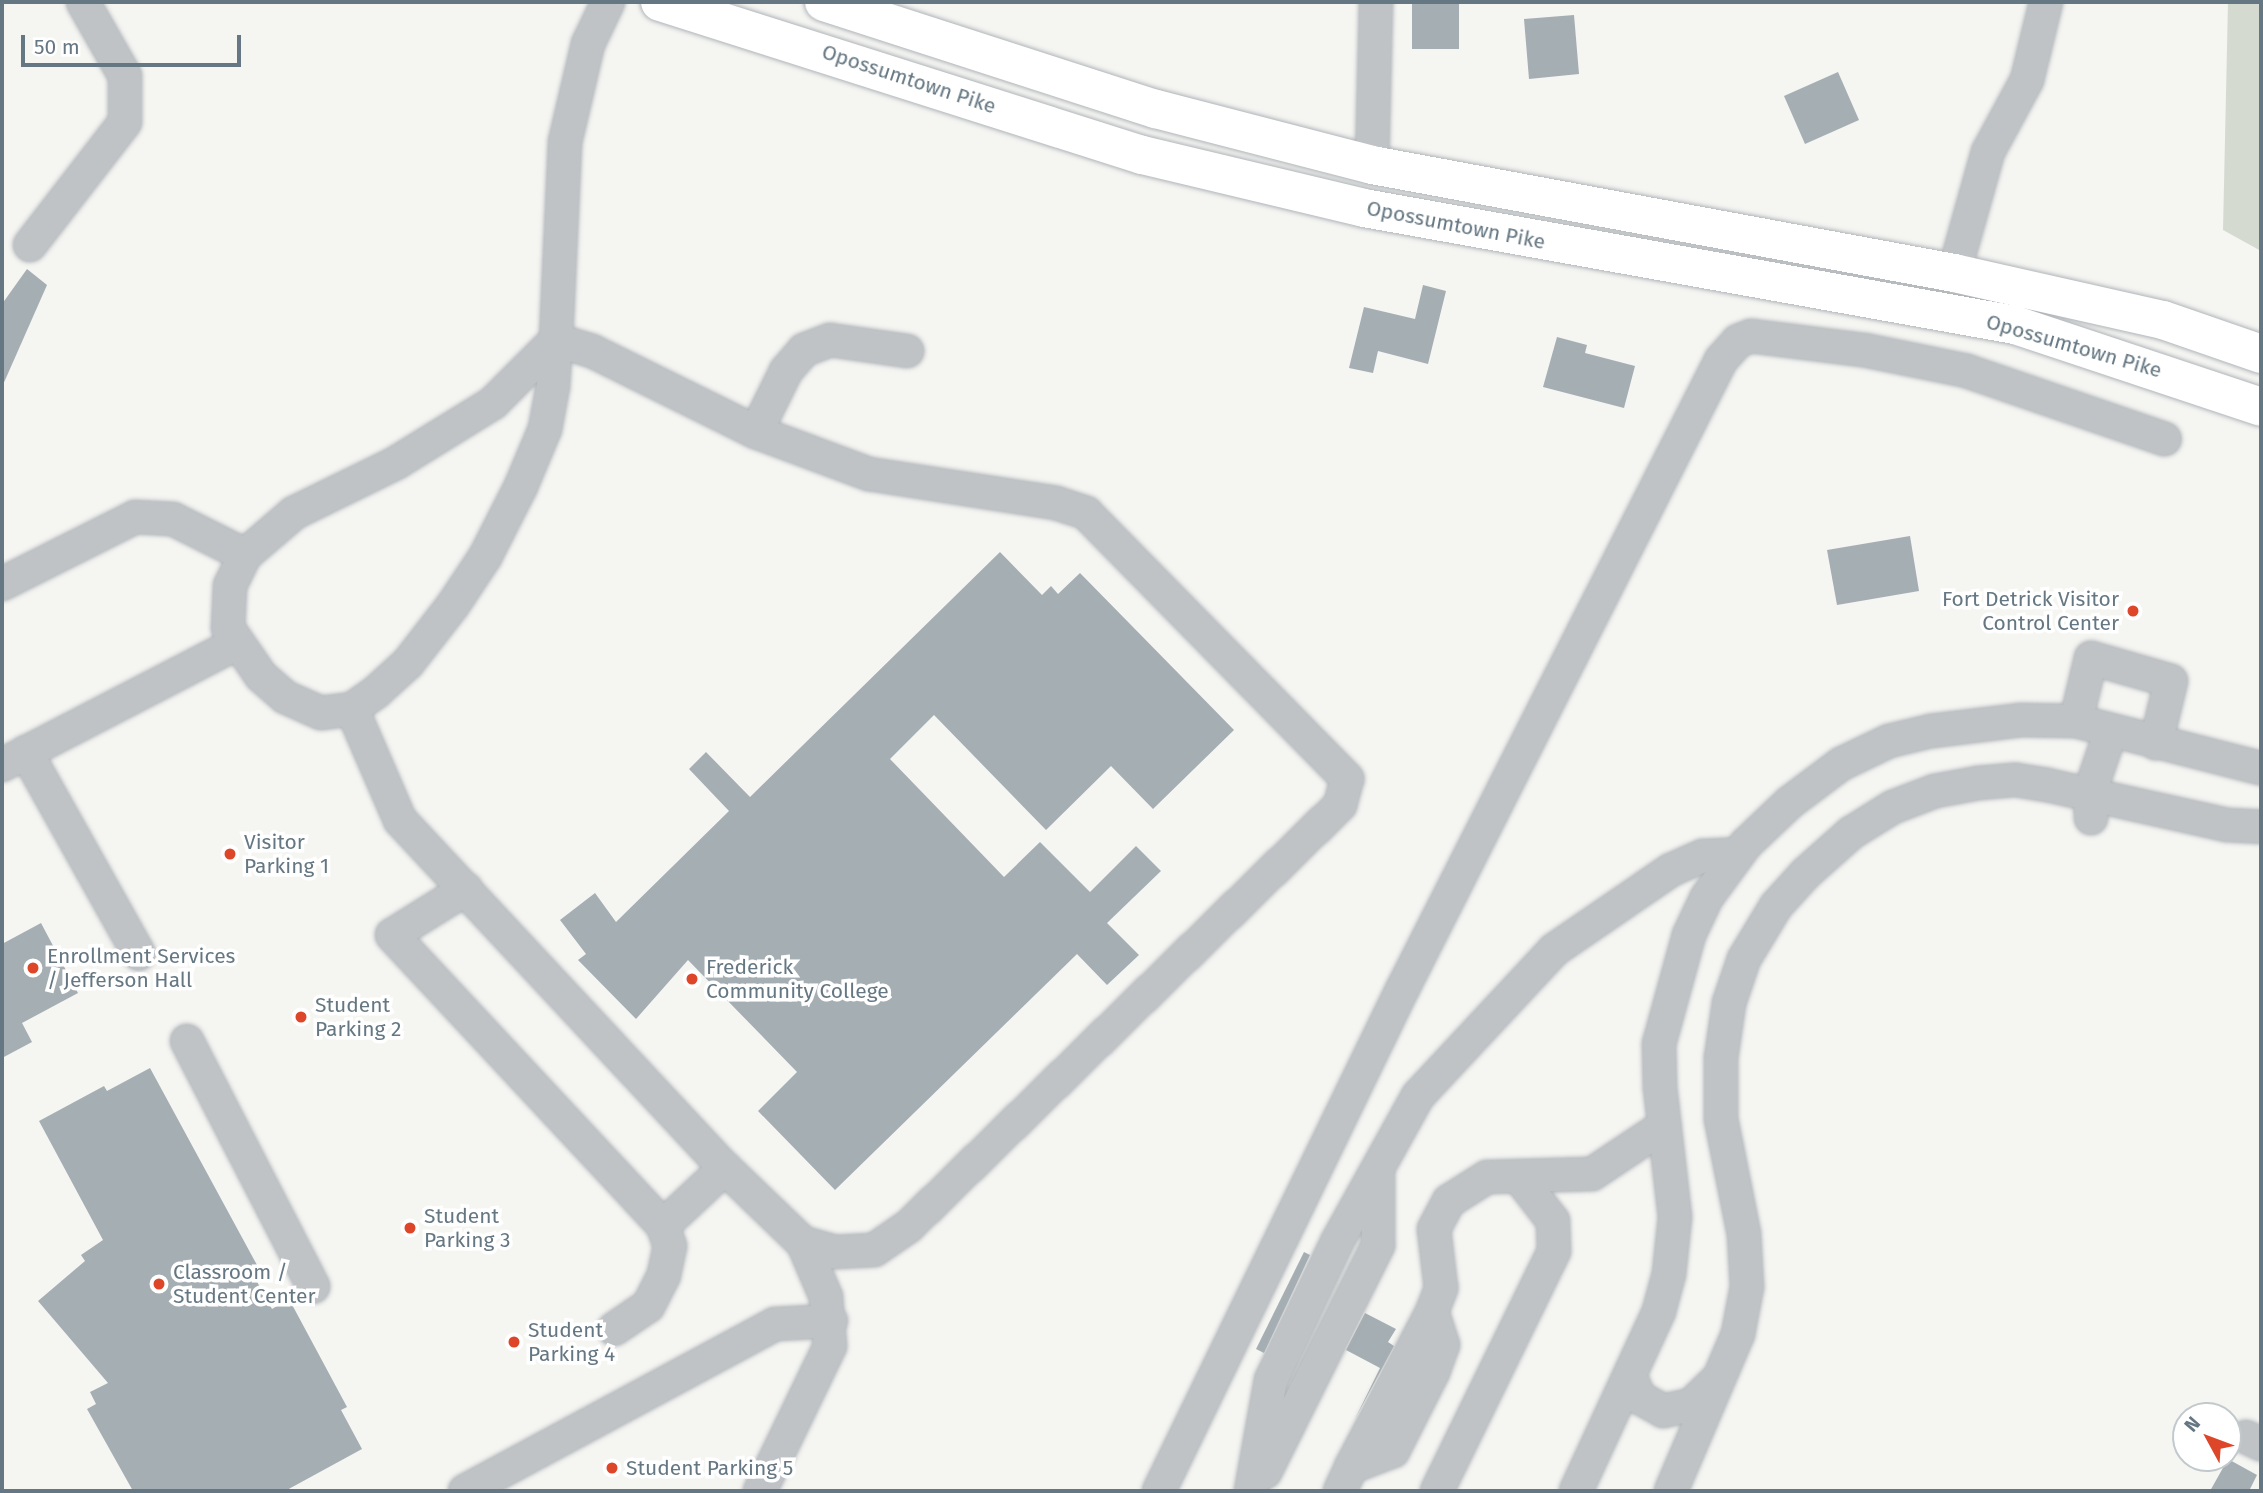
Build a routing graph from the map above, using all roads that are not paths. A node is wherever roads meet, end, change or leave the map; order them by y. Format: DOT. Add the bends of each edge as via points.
graph roads {
  1 [pos="83,2"];
  2 [pos="608,2"];
  3 [pos="660,2"];
  4 [pos="824,2"];
  5 [pos="1376,2"];
  6 [pos="2046,2"];
  7 [pos="1373,165"];
  8 [pos="30,245"];
  9 [pos="1954,273"];
  10 [pos="556,340"];
  11 [pos="907,351"];
  12 [pos="2261,354"];
  13 [pos="2261,407"];
  14 [pos="756,432"];
  15 [pos="2165,439"];
  16 [pos="245,555"];
  17 [pos="2,584"];
  18 [pos="234,644"];
  19 [pos="352,709"];
  20 [pos="2076,721"];
  21 [pos="2111,731"];
  22 [pos="2156,743"];
  23 [pos="14,758"];
  24 [pos="2261,768"];
  25 [pos="2091,805"];
  26 [pos="2261,827"];
  27 [pos="1738,853"];
  28 [pos="466,889"];
  29 [pos="139,954"];
  30 [pos="187,1041"];
  31 [pos="1664,1126"];
  32 [pos="725,1167"];
  33 [pos="1519,1177"];
  34 [pos="663,1226"];
  35 [pos="803,1243"];
  36 [pos="313,1286"];
  37 [pos="831,1321"];
  38 [pos="614,1329"];
  39 [pos="1630,1376"];
  40 [pos="1721,1376"];
  41 [pos="1345,1479"];
  42 [pos="465,1491"];
  43 [pos="760,1491"];
  44 [pos="1159,1491"];
  45 [pos="1253,1491"];
  46 [pos="1437,1491"];
  47 [pos="1576,1491"];
  48 [pos="1671,1491"];
  1 -- 8 [label="street" via="125,76 125,122"];
  2 -- 10 [label="street" via="588,44 565,142"];
  3 -- 13 [label="main road, Opossumtown Pike" via="1143,155 1364,208 2015,325"];
  4 -- 7 [label="main road, Opossumtown Pike" via="1156,109"];
  5 -- 7 [label="street"];
  6 -- 9 [label="street" via="2027,80 1988,152"];
  7 -- 9 [label="main road, Opossumtown Pike"];
  9 -- 12 [label="main road, Opossumtown Pike" via="2163,320"];
  10 -- 14 [label="street" via="592,351"];
  10 -- 16 [label="street" via="493,403 396,463 294,513"];
  10 -- 19 [label="street" via="545,429 485,557 408,663"];
  11 -- 14 [label="street" via="830,340 804,350 786,371"];
  14 -- 35 [label="street" via="869,474 1056,503 1086,513 1347,779 1340,805 909,1226 874,1250 835,1252"];
  15 -- 44 [label="street" via="1967,371 1864,350 1751,336 1738,341 1721,360 1408,977"];
  16 -- 17 [label="street" via="173,519 135,517"];
  16 -- 18 [label="street" via="230,586 226,615"];
  18 -- 19 [label="street" via="261,676 299,706 321,713"];
  18 -- 23 [label="street"];
  19 -- 28 [label="street" via="400,820"];
  20 -- 21 [label="street"];
  20 -- 22 [label="street" via="2091,658 2171,681"];
  20 -- 27 [label="street" via="2021,720 1889,741 1841,764 1788,803"];
  21 -- 22 [label="street"];
  21 -- 25 [label="street"];
  22 -- 24 [label="street"];
  23 -- 29 [label="street"];
  25 -- 26 [label="street"];
  25 -- 40 [label="street" via="2016,780 1935,791 1893,807 1851,833 1776,906 1744,959 1729,1003 1721,1058 1721,1119 1744,1234 1747,1287 1738,1334"];
  27 -- 31 [label="street" via="1707,897 1676,976 1659,1044"];
  27 -- 45 [label="street" via="1703,856 1671,870 1554,950 1418,1096 1378,1175 1378,1245"];
  28 -- 32 [label="street"];
  28 -- 34 [label="street" via="392,935"];
  30 -- 36 [label="street"];
  31 -- 33 [label="street" via="1592,1174"];
  31 -- 39 [label="street" via="1675,1217 1669,1275 1659,1311"];
  32 -- 34 [label="street"];
  32 -- 35 [label="street"];
  33 -- 41 [label="street" via="1487,1177 1459,1192 1438,1216 1434,1252 1441,1288 1432,1312 1443,1345 1393,1451"];
  33 -- 46 [label="street" via="1553,1222 1554,1251"];
  34 -- 38 [label="street" via="670,1246 664,1275 648,1306"];
  35 -- 37 [label="street"];
  37 -- 42 [label="street" via="775,1324"];
  37 -- 43 [label="street" via="830,1346"];
  39 -- 40 [label="street" via="1640,1398 1663,1412 1691,1405"];
  39 -- 47 [label="street"];
  40 -- 48 [label="street"];
}
